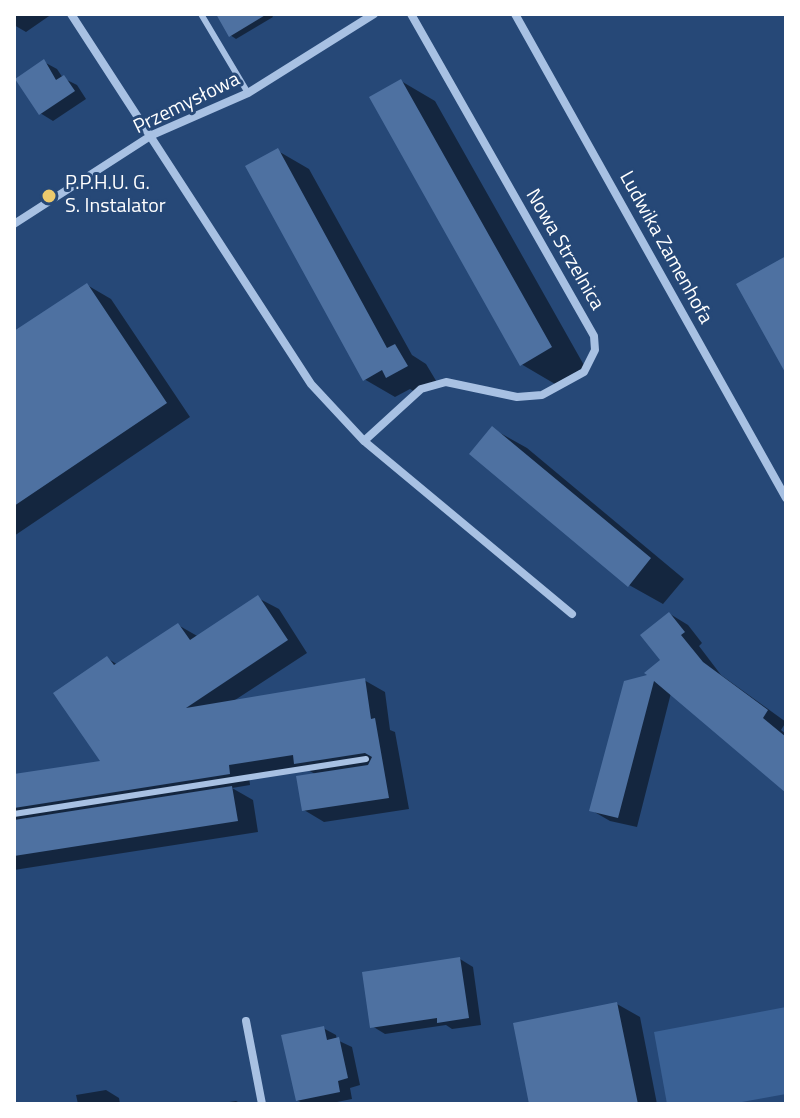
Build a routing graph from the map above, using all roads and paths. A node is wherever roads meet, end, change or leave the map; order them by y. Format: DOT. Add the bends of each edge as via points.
graph roads {
  1 [pos="71,14"];
  2 [pos="201,14"];
  3 [pos="374,14"];
  4 [pos="411,14"];
  5 [pos="515,14"];
  6 [pos="248,93"];
  7 [pos="152,135"];
  8 [pos="14,224"];
  9 [pos="364,441"];
  10 [pos="786,498"];
  11 [pos="572,614"];
  12 [pos="366,759"];
  13 [pos="14,814"];
  14 [pos="246,1021"];
  15 [pos="262,1104"];
  1 -- 7 [label="street"];
  2 -- 6 [label="lane"];
  3 -- 6 [label="street, Przemysłowa"];
  4 -- 9 [label="street, Nowa Strzelnica" via="594,336 595,350 584,372 542,395 517,397 446,382 421,389"];
  5 -- 10 [label="street, Ludwika Zamenhofa"];
  6 -- 7 [label="street, Przemysłowa"];
  7 -- 8 [label="street, Przemysłowa"];
  7 -- 9 [label="street" via="311,384"];
  9 -- 11 [label="street"];
  12 -- 13 [label="lane"];
  14 -- 15 [label="street"];
}
